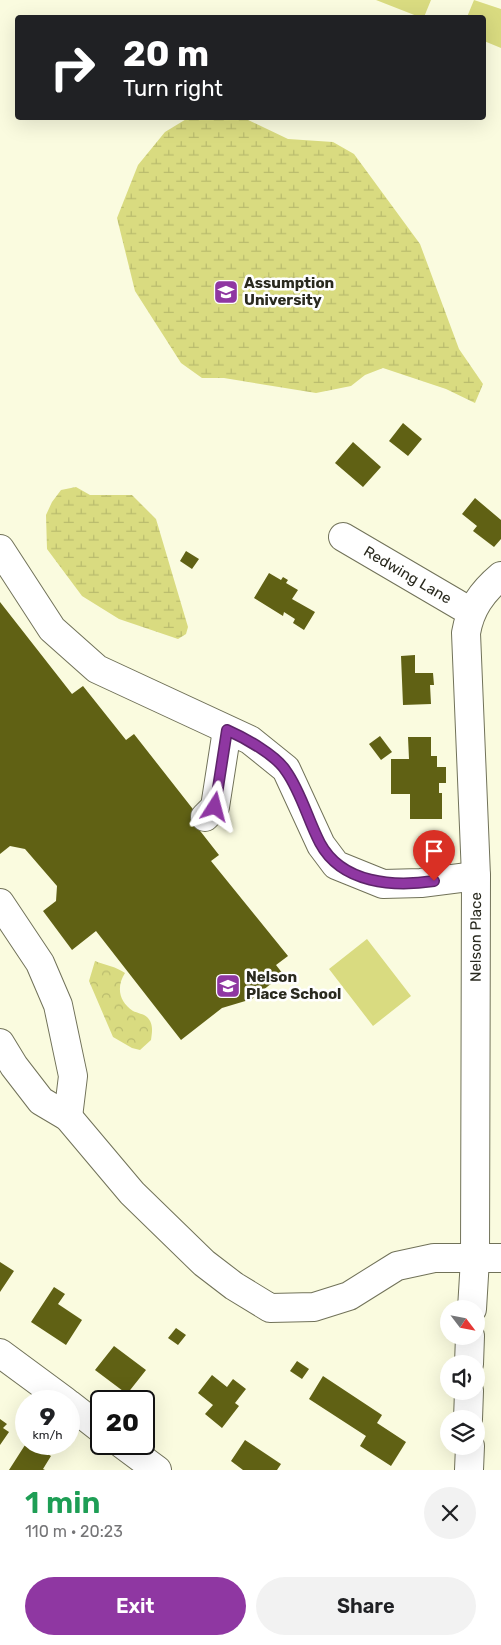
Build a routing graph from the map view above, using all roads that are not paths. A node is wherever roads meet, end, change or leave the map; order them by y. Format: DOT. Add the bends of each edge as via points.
graph roads {
  1 [pos="343,537"];
  2 [pos="0,549"];
  3 [pos="501,576"];
  4 [pos="471,612"];
  5 [pos="227,730"];
  6 [pos="205,817"];
  7 [pos="476,876"];
  8 [pos="0,903"];
  9 [pos="0,1043"];
  10 [pos="68,1117"];
  11 [pos="488,1259"];
  12 [pos="475,1300"];
  13 [pos="0,1353"];
  14 [pos="49,1390"];
  15 [pos="137,1455"];
  16 [pos="470,1455"];
  17 [pos="157,1470"];
  18 [pos="469,1470"];
  1 -- 4 [label="street, Redwing Lane"];
  2 -- 5 [label="street" via="52,629 97,669"];
  3 -- 4 [label="street, Nelson Place"];
  4 -- 7 [label="street, Nelson Place" via="466,633"];
  5 -- 6 [label="street" via="215,807"];
  5 -- 7 [label="street" via="250,740 286,770 321,845 336,865 383,884"];
  7 -- 11 [label="street, Nelson Place"];
  8 -- 10 [label="street" via="40,963 58,1005 73,1076"];
  9 -- 10 [label="street" via="41,1101"];
  10 -- 11 [label="street" via="132,1193 204,1263 270,1308 314,1307 350,1296 397,1266 434,1258"];
  11 -- 12 [label="street, Nelson Place"];
  13 -- 14 [label="street"];
  15 -- 17 [label="street"];
  16 -- 18 [label="street"];
}
